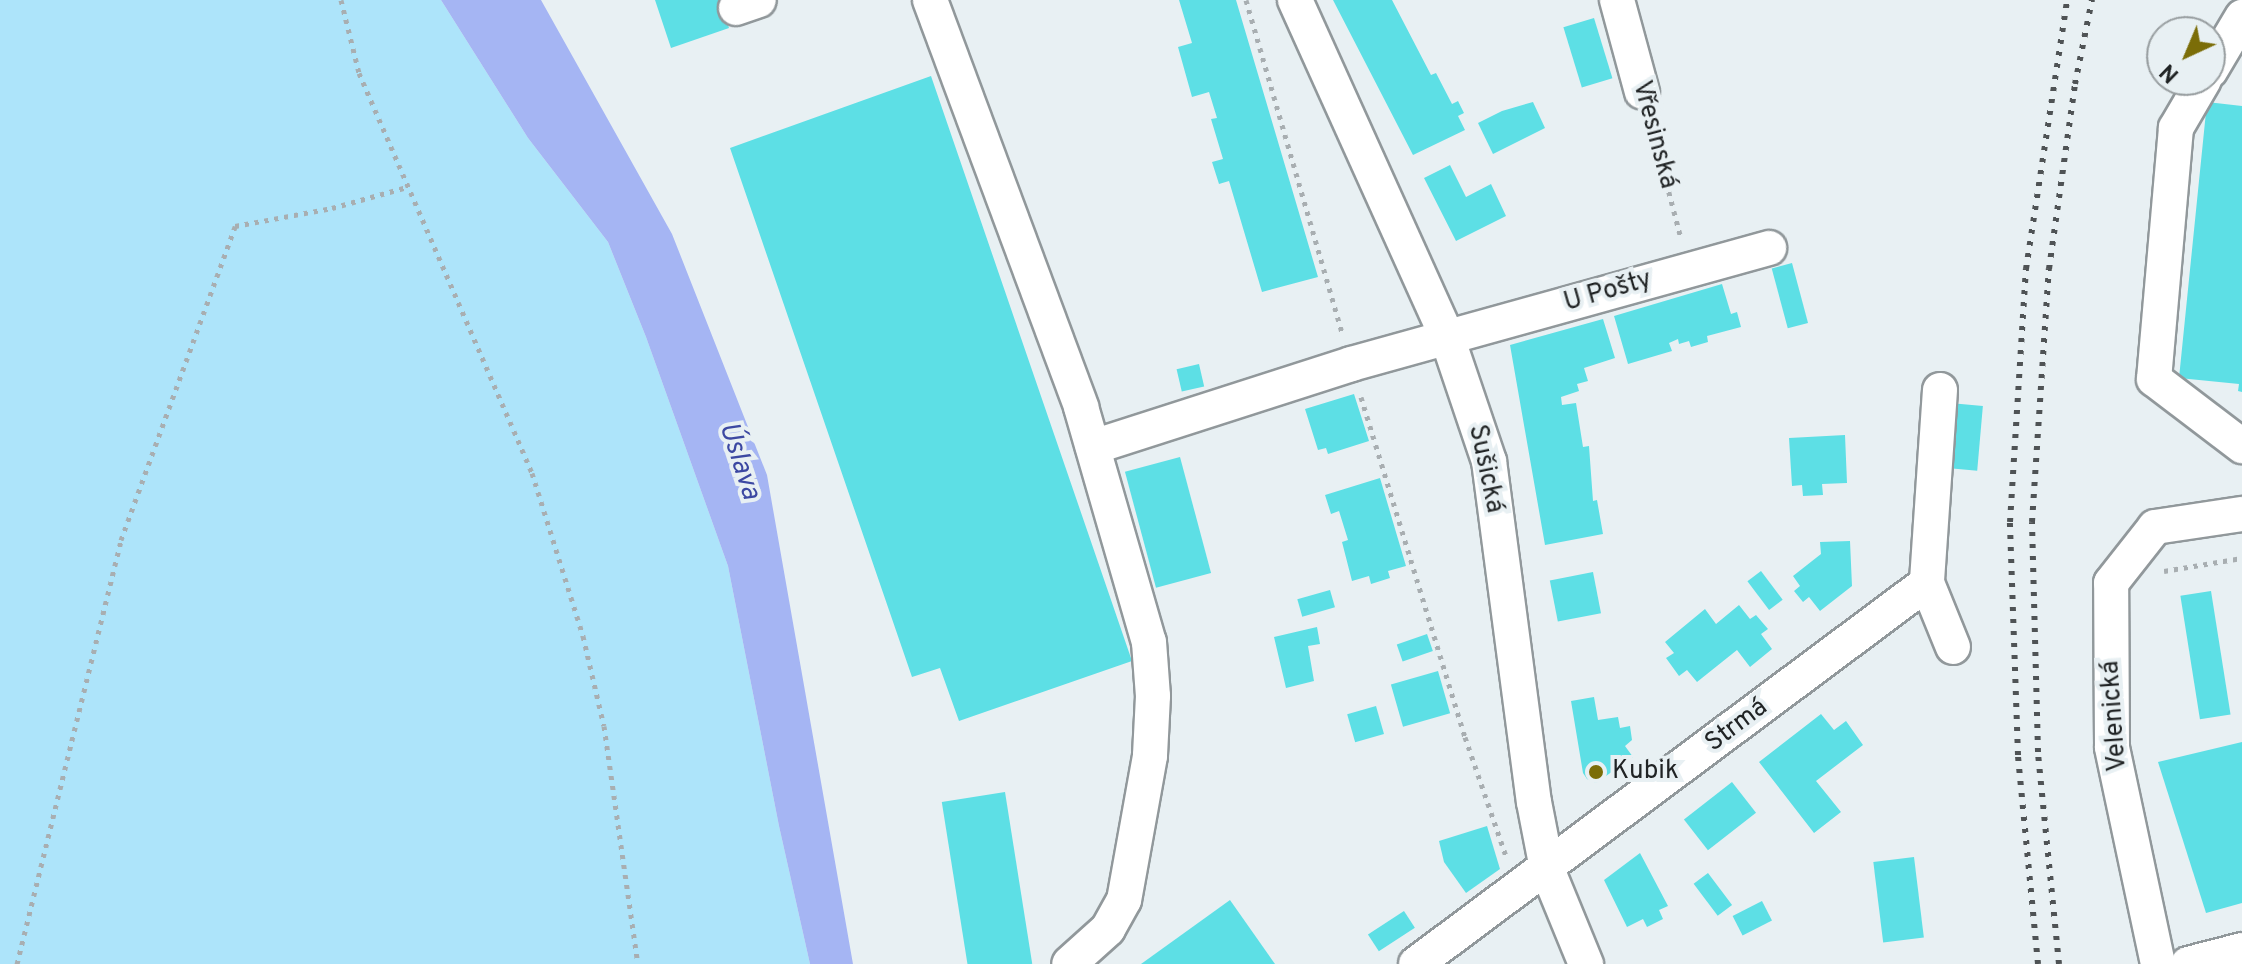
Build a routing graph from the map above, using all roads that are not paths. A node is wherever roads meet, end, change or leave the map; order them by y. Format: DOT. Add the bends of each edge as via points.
graph roads {
  1 [pos="930,0"];
  2 [pos="1295,0"];
  3 [pos="1617,0"];
  4 [pos="2242,17"];
  5 [pos="2226,44"];
  6 [pos="1642,92"];
  7 [pos="2195,96"];
  8 [pos="1769,248"];
  9 [pos="1447,337"];
  10 [pos="1940,390"];
  11 [pos="2242,446"];
  12 [pos="1093,447"];
  13 [pos="2242,514"];
  14 [pos="1927,583"];
  15 [pos="1953,647"];
  16 [pos="1547,869"];
  17 [pos="2242,950"];
  18 [pos="1069,964"];
  19 [pos="1416,964"];
  20 [pos="1586,964"];
  21 [pos="2158,964"];
  22 [pos="2188,964"];
  1 -- 12 [label="street"];
  2 -- 9 [label="street, Sušická"];
  3 -- 6 [label="street, Vřesinská"];
  4 -- 5 [label="street"];
  7 -- 11 [label="street" via="2176,128 2154,379"];
  8 -- 9 [label="street, U Pošty"];
  9 -- 12 [label="street, U Pošty"];
  9 -- 16 [label="street, Sušická" via="1489,461"];
  10 -- 14 [label="street"];
  12 -- 18 [label="street" via="1142,612 1153,696 1150,756 1124,900 1108,929"];
  13 -- 21 [label="street, Velenická" via="2155,527 2114,580 2112,747"];
  14 -- 15 [label="street"];
  14 -- 16 [label="street, Strmá"];
  16 -- 19 [label="street, Strmá"];
  16 -- 20 [label="street, Sušická"];
  17 -- 22 [label="street"];
}
